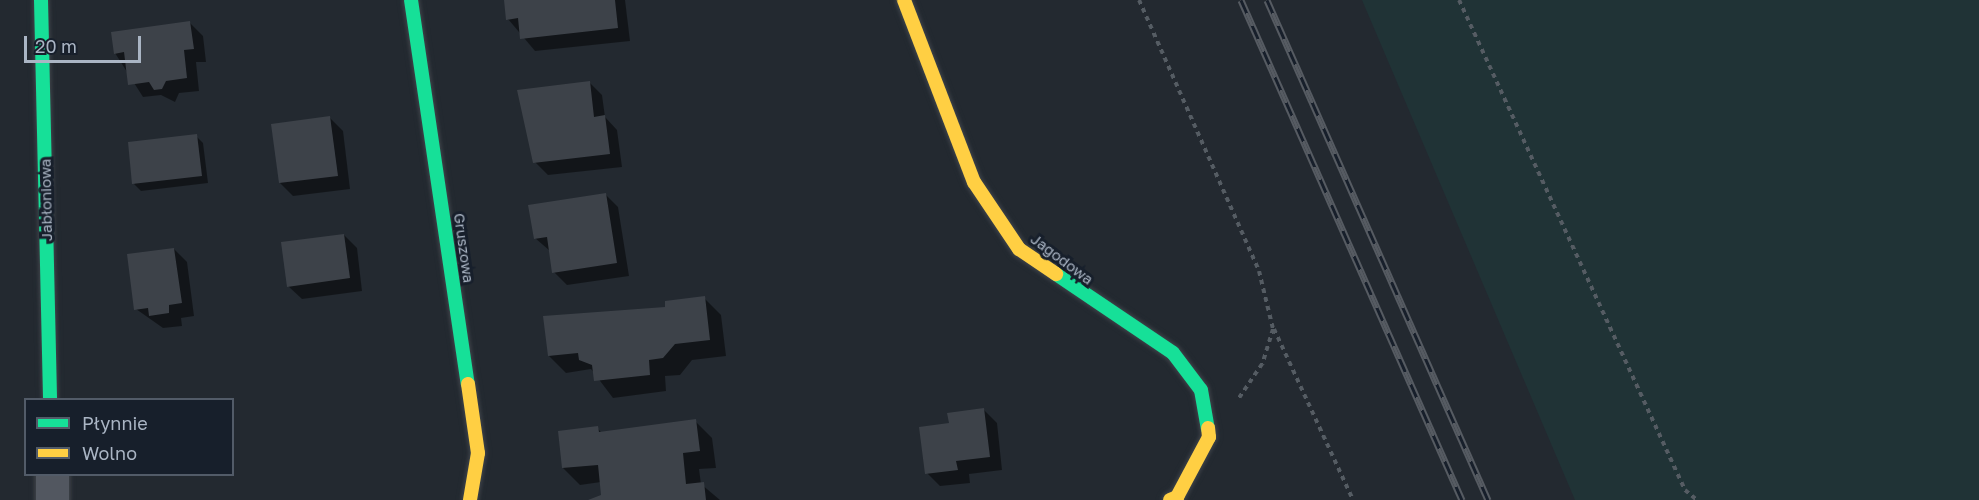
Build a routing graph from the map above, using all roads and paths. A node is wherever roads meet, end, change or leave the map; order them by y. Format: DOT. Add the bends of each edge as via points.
graph roads {
  1 [pos="41,0"];
  2 [pos="411,0"];
  3 [pos="904,0"];
  4 [pos="1139,0"];
  5 [pos="1459,0"];
  6 [pos="1273,329"];
  7 [pos="50,398"];
  8 [pos="1209,437"];
  9 [pos="52,476"];
  10 [pos="52,500"];
  11 [pos="470,500"];
  12 [pos="1170,500"];
  13 [pos="1353,500"];
  14 [pos="1697,500"];
  1 -- 7 [label="street, Jabłoniowa"];
  2 -- 11 [label="street, Gruszowa" via="478,453"];
  3 -- 8 [label="street, Jagodowa" via="974,182 1019,249 1173,353 1201,390"];
  4 -- 6 [label="path" via="1259,271"];
  5 -- 14 [label="path" via="1684,490"];
  6 -- 8 [label="path" via="1262,364"];
  6 -- 13 [label="path"];
  8 -- 12 [label="street"];
  9 -- 10 [label="street"];
}
